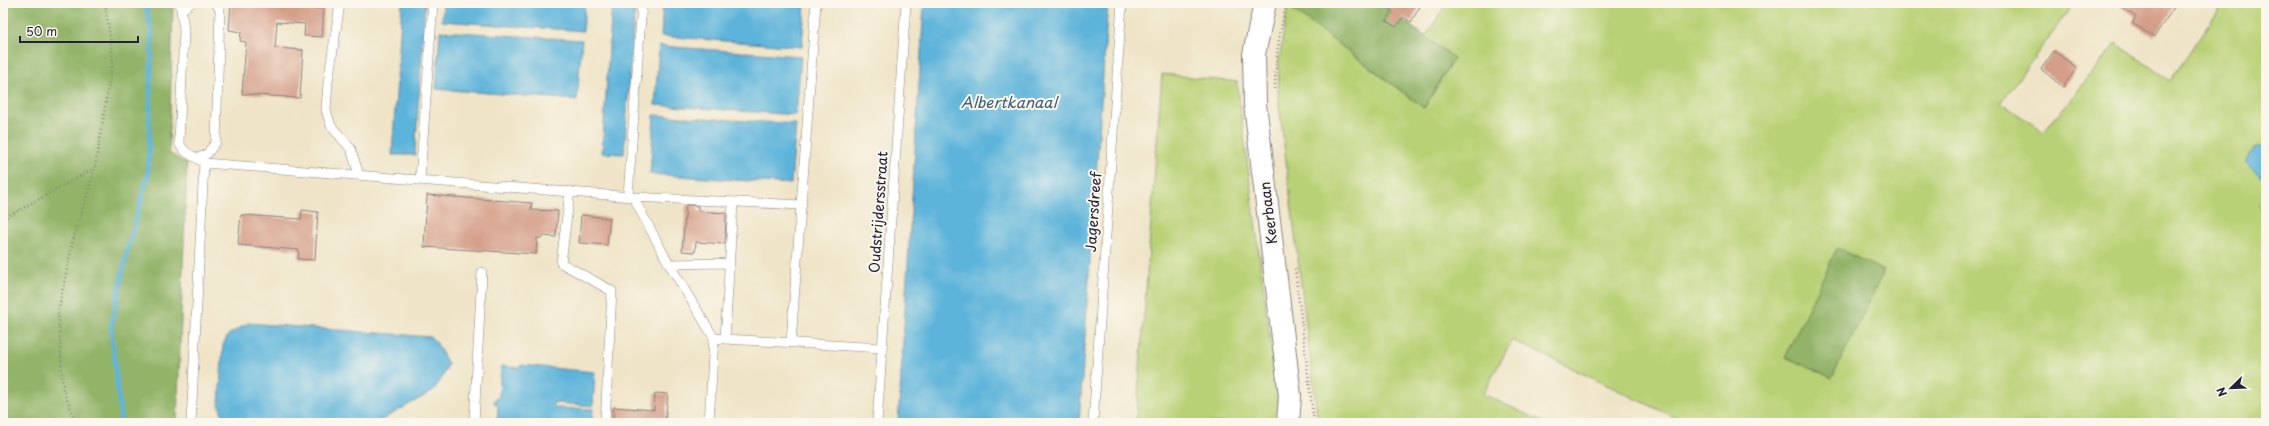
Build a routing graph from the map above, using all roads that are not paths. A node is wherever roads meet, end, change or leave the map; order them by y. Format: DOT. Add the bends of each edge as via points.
graph roads {
  1 [pos="191,3"];
  2 [pos="216,3"];
  3 [pos="340,3"];
  4 [pos="433,3"];
  5 [pos="642,3"];
  6 [pos="816,3"];
  7 [pos="906,3"];
  8 [pos="1122,3"];
  9 [pos="1265,3"];
  10 [pos="180,6"];
  11 [pos="201,160"];
  12 [pos="359,175"];
  13 [pos="420,180"];
  14 [pos="570,191"];
  15 [pos="630,196"];
  16 [pos="733,203"];
  17 [pos="802,205"];
  18 [pos="729,263"];
  19 [pos="669,264"];
  20 [pos="482,272"];
  21 [pos="714,338"];
  22 [pos="725,339"];
  23 [pos="791,342"];
  24 [pos="882,348"];
  25 [pos="191,423"];
  26 [pos="474,423"];
  27 [pos="605,423"];
  28 [pos="709,423"];
  29 [pos="878,423"];
  30 [pos="1093,423"];
  31 [pos="1288,423"];
  1 -- 10 [label="lane"];
  2 -- 11 [label="lane" via="220,10 216,142"];
  3 -- 12 [label="lane" via="326,110 331,126 351,149"];
  4 -- 13 [label="lane"];
  5 -- 15 [label="lane"];
  6 -- 17 [label="lane"];
  7 -- 24 [label="lane, Oudstrijdersstraat"];
  8 -- 30 [label="lane, Jagersdreef"];
  9 -- 31 [label="street, Keerbaan" via="1254,54 1255,104 1290,396"];
  10 -- 11 [label="lane" via="184,30 179,142 180,147 186,152"];
  11 -- 12 [label="lane"];
  11 -- 25 [label="lane"];
  12 -- 13 [label="lane"];
  13 -- 14 [label="lane"];
  14 -- 15 [label="lane"];
  14 -- 27 [label="lane" via="561,263 612,291"];
  15 -- 16 [label="lane"];
  15 -- 19 [label="lane"];
  16 -- 17 [label="lane"];
  16 -- 18 [label="lane"];
  17 -- 23 [label="lane"];
  18 -- 19 [label="lane"];
  18 -- 22 [label="lane"];
  19 -- 21 [label="lane"];
  20 -- 26 [label="lane"];
  21 -- 22 [label="lane"];
  21 -- 28 [label="lane"];
  22 -- 23 [label="lane"];
  23 -- 24 [label="lane"];
  24 -- 29 [label="lane, Oudstrijdersstraat"];
}
